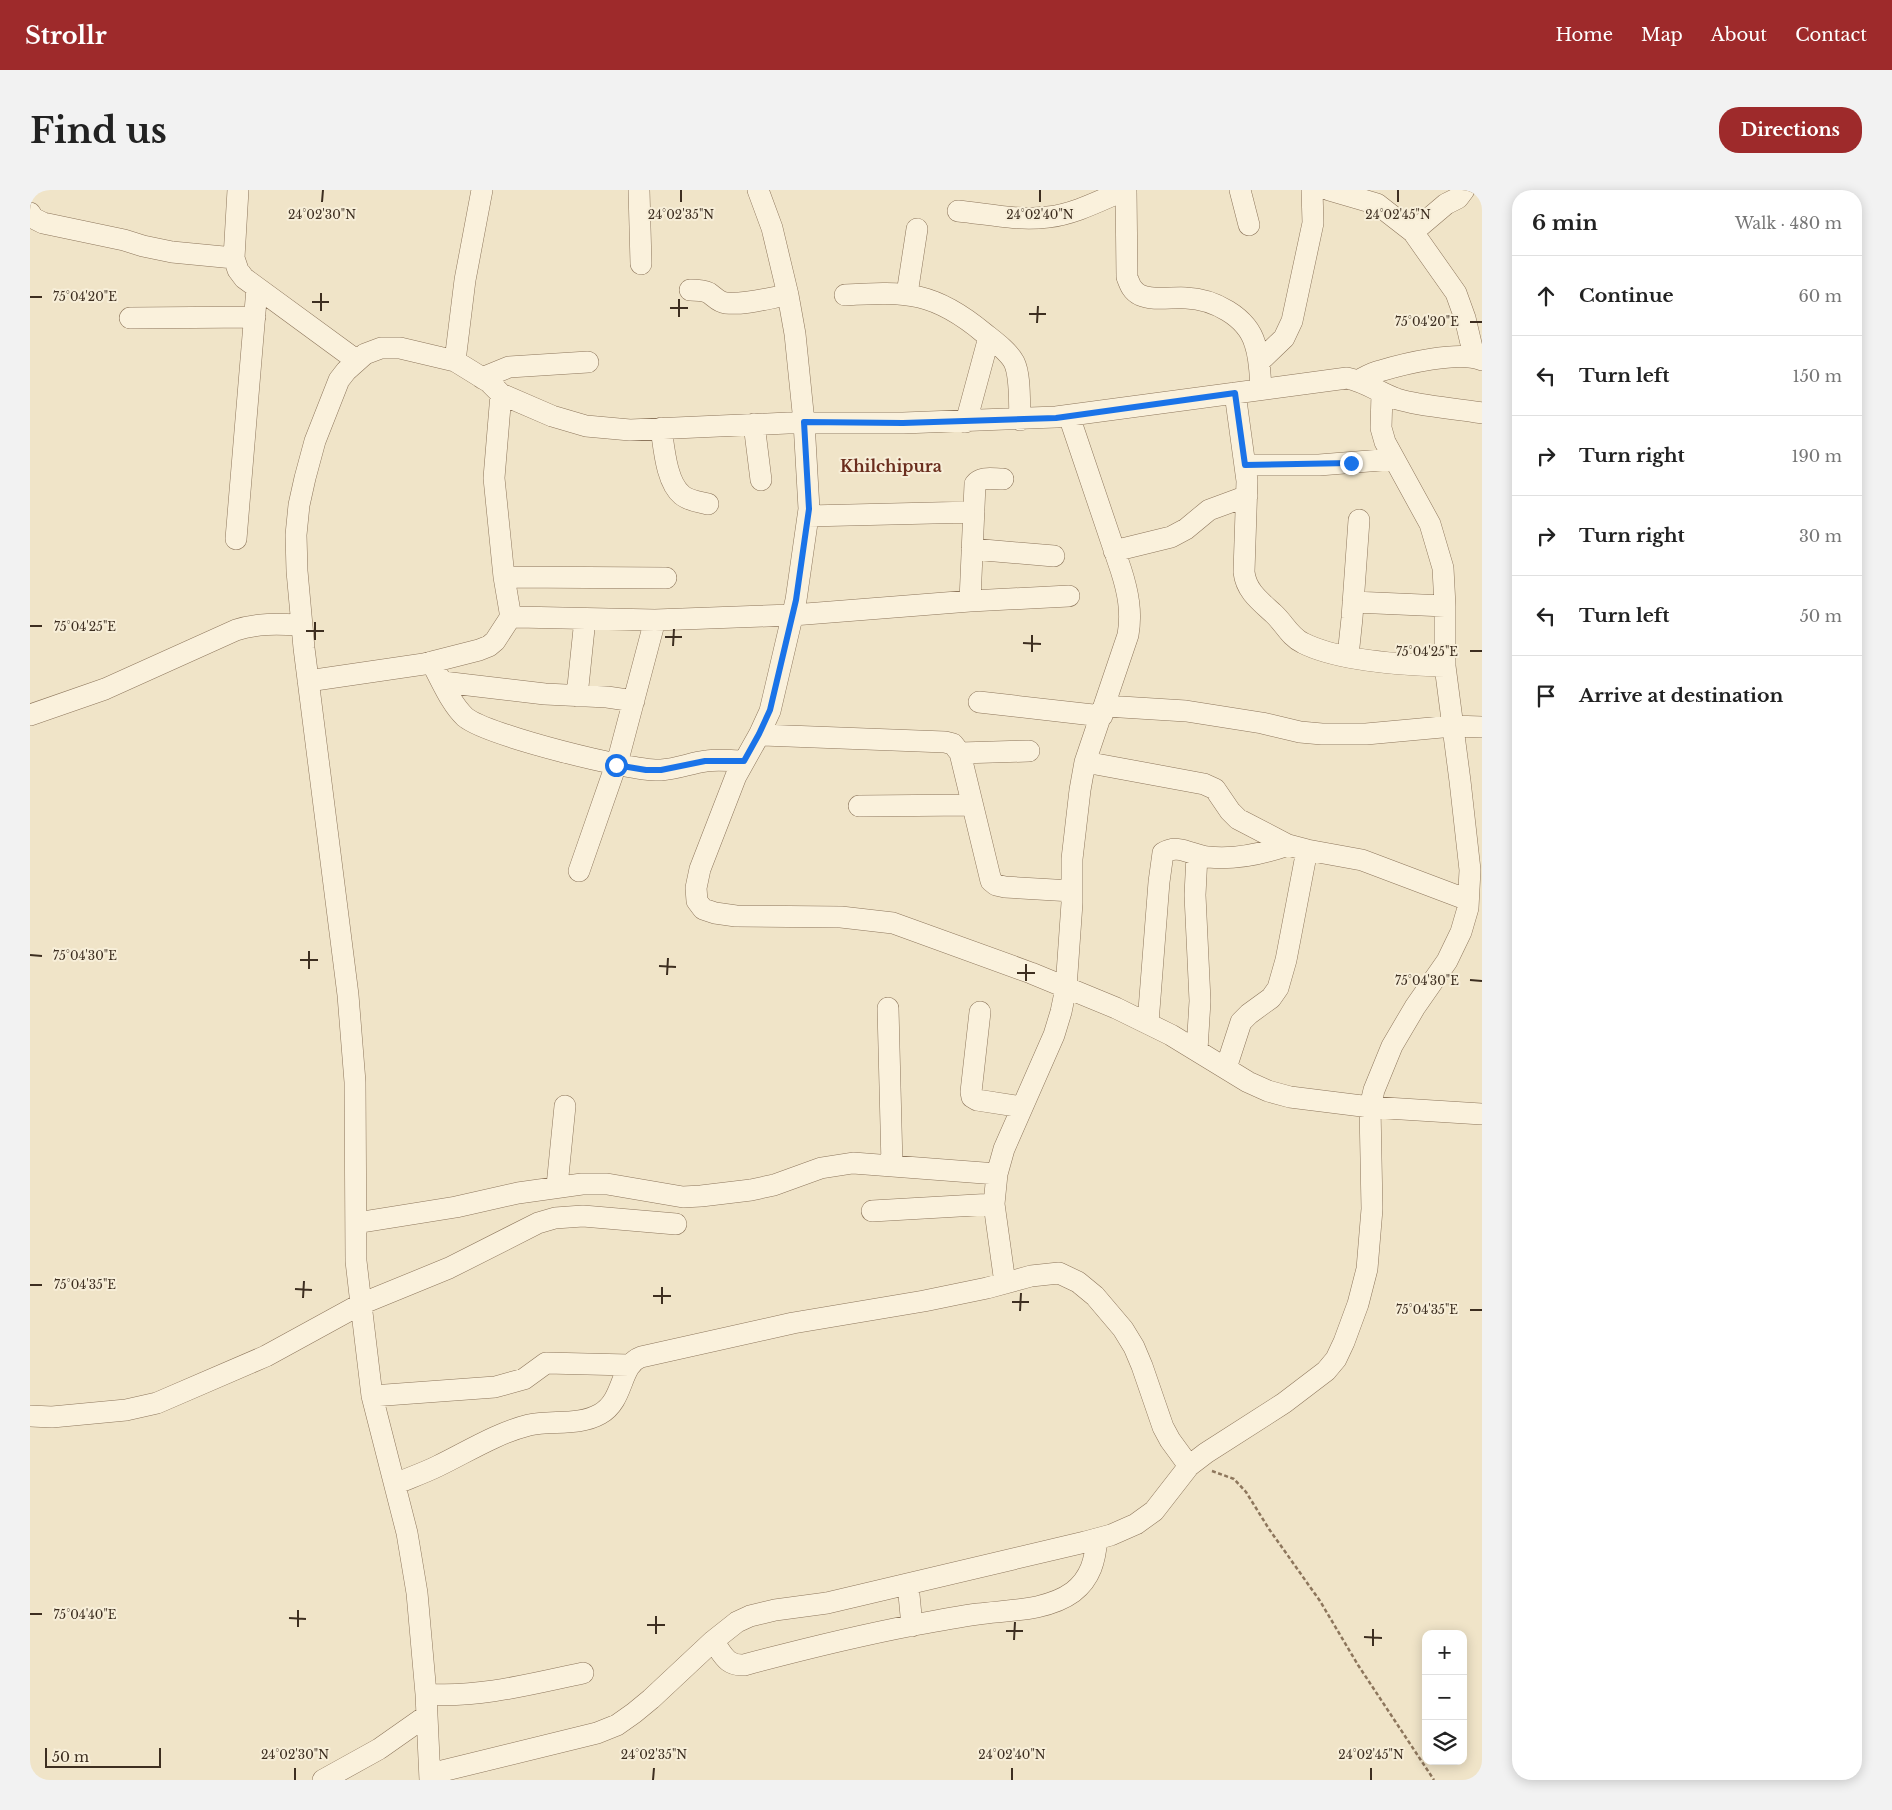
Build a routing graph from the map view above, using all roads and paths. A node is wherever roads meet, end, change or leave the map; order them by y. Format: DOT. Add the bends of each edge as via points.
graph roads {
  1 [pos="238,190"];
  2 [pos="482,190"];
  3 [pos="639,190"];
  4 [pos="1126,190"];
  5 [pos="1240,190"];
  6 [pos="1312,190"];
  7 [pos="1329,190"];
  8 [pos="1464,190"];
  9 [pos="766,193"];
  10 [pos="958,211"];
  11 [pos="30,213"];
  12 [pos="1249,224"];
  13 [pos="917,229"];
  14 [pos="1413,232"];
  15 [pos="234,258"];
  16 [pos="641,264"];
  17 [pos="257,288"];
  18 [pos="690,290"];
  19 [pos="908,294"];
  20 [pos="788,295"];
  21 [pos="845,296"];
  22 [pos="255,317"];
  23 [pos="130,318"];
  24 [pos="989,337"];
  25 [pos="1478,358"];
  26 [pos="356,360"];
  27 [pos="454,360"];
  28 [pos="588,362"];
  29 [pos="1259,362"];
  30 [pos="482,378"];
  31 [pos="1358,380"];
  32 [pos="1261,389"];
  33 [pos="1235,393"];
  34 [pos="1382,393"];
  35 [pos="501,394"];
  36 [pos="1482,413"];
  37 [pos="1069,416"];
  38 [pos="1020,420"];
  39 [pos="804,422"];
  40 [pos="966,422"];
  41 [pos="754,424"];
  42 [pos="661,428"];
  43 [pos="1394,459"];
  44 [pos="1245,465"];
  45 [pos="1003,479"];
  46 [pos="761,480"];
  47 [pos="1247,496"];
  48 [pos="708,504"];
  49 [pos="974,512"];
  50 [pos="808,516"];
  51 [pos="1359,520"];
  52 [pos="236,538"];
  53 [pos="972,549"];
  54 [pos="1114,551"];
  55 [pos="1054,556"];
  56 [pos="504,577"];
  57 [pos="666,578"];
  58 [pos="1070,596"];
  59 [pos="970,601"];
  60 [pos="1353,602"];
  61 [pos="1445,606"];
  62 [pos="793,615"];
  63 [pos="512,618"];
  64 [pos="585,619"];
  65 [pos="655,620"];
  66 [pos="301,625"];
  67 [pos="1348,656"];
  68 [pos="431,662"];
  69 [pos="1445,666"];
  70 [pos="308,681"];
  71 [pos="443,682"];
  72 [pos="578,696"];
  73 [pos="634,700"];
  74 [pos="979,702"];
  75 [pos="1104,711"];
  76 [pos="30,715"];
  77 [pos="1454,726"];
  78 [pos="1482,727"];
  79 [pos="759,734"];
  80 [pos="1029,751"];
  81 [pos="960,753"];
  82 [pos="744,761"];
  83 [pos="1085,762"];
  84 [pos="616,765"];
  85 [pos="972,805"];
  86 [pos="859,806"];
  87 [pos="1298,848"];
  88 [pos="1197,855"];
  89 [pos="578,870"];
  90 [pos="1072,890"];
  91 [pos="1473,906"];
  92 [pos="1066,988"];
  93 [pos="888,1008"];
  94 [pos="980,1012"];
  95 [pos="1148,1024"];
  96 [pos="1197,1050"];
  97 [pos="1226,1068"];
  98 [pos="565,1106"];
  99 [pos="1370,1106"];
  100 [pos="1022,1107"];
  101 [pos="1482,1114"];
  102 [pos="892,1165"];
  103 [pos="997,1174"];
  104 [pos="557,1186"];
  105 [pos="994,1204"];
  106 [pos="872,1211"];
  107 [pos="356,1223"];
  108 [pos="676,1224"];
  109 [pos="1005,1283"];
  110 [pos="361,1304"];
  111 [pos="629,1365"];
  112 [pos="372,1396"];
  113 [pos="30,1416"];
  114 [pos="1189,1466"];
  115 [pos="395,1484"];
  116 [pos="1097,1539"];
  117 [pos="908,1584"];
  118 [pos="912,1626"];
  119 [pos="713,1641"];
  120 [pos="583,1674"];
  121 [pos="426,1694"];
  122 [pos="426,1716"];
  123 [pos="430,1777"];
  124 [pos="323,1780"];
  125 [pos="1434,1780"];
  1 -- 15 [label="street"];
  2 -- 27 [label="street"];
  3 -- 16 [label="street"];
  4 -- 10 [label="street" via="1048,217 1020,218"];
  4 -- 29 [label="street" via="1127,277 1131,288 1141,295 1199,299 1232,314 1246,326 1255,342"];
  5 -- 12 [label="street"];
  6 -- 29 [label="street" via="1313,223 1292,321 1284,338"];
  7 -- 14 [label="street" via="1377,204"];
  8 -- 14 [label="street"];
  9 -- 20 [label="street"];
  11 -- 15 [label="street" via="42,223 143,246"];
  13 -- 19 [label="street"];
  14 -- 25 [label="street" via="1456,293"];
  15 -- 17 [label="street" via="244,278"];
  17 -- 22 [label="street"];
  17 -- 26 [label="street"];
  18 -- 20 [label="street" via="709,293 714,299 726,303"];
  19 -- 21 [label="street"];
  19 -- 24 [label="street" via="950,308"];
  20 -- 39 [label="street"];
  22 -- 23 [label="street"];
  22 -- 52 [label="street"];
  24 -- 38 [label="street" via="1014,362 1018,376"];
  24 -- 40 [label="street"];
  25 -- 31 [label="street" via="1457,356 1418,362 1378,371"];
  26 -- 27 [label="street" via="381,348 400,348"];
  26 -- 66 [label="street" via="339,380 328,406 315,441 299,505 296,535"];
  27 -- 30 [label="street"];
  28 -- 30 [label="street" via="509,367"];
  29 -- 32 [label="street"];
  30 -- 35 [label="street"];
  31 -- 32 [label="street" via="1347,378"];
  31 -- 34 [label="street"];
  32 -- 33 [label="street"];
  33 -- 37 [label="street"];
  33 -- 44 [label="street"];
  34 -- 36 [label="street" via="1415,403"];
  34 -- 43 [label="street" via="1381,428"];
  35 -- 42 [label="street" via="552,416 586,426 630,430"];
  35 -- 56 [label="street" via="494,478"];
  37 -- 38 [label="street"];
  37 -- 54 [label="street"];
  38 -- 40 [label="street"];
  39 -- 40 [label="street"];
  39 -- 41 [label="street"];
  39 -- 50 [label="street"];
  41 -- 42 [label="street"];
  41 -- 46 [label="street"];
  42 -- 48 [label="street" via="668,468 677,490 684,497"];
  43 -- 44 [label="street"];
  43 -- 61 [label="street" via="1437,543"];
  44 -- 47 [label="street"];
  45 -- 49 [label="street" via="978,480"];
  47 -- 54 [label="street" via="1209,510 1171,537"];
  47 -- 67 [label="street" via="1244,572 1248,589 1302,643"];
  49 -- 50 [label="street"];
  49 -- 53 [label="street"];
  50 -- 62 [label="street"];
  51 -- 60 [label="street"];
  53 -- 55 [label="street"];
  53 -- 59 [label="street"];
  54 -- 75 [label="street" via="1126,587 1130,621"];
  56 -- 57 [label="street"];
  56 -- 63 [label="street"];
  58 -- 59 [label="street"];
  59 -- 62 [label="street"];
  60 -- 61 [label="street"];
  60 -- 67 [label="street"];
  61 -- 69 [label="street"];
  62 -- 65 [label="street"];
  62 -- 79 [label="street" via="770,710"];
  63 -- 64 [label="street"];
  63 -- 68 [label="street" via="488,646"];
  64 -- 65 [label="street"];
  64 -- 72 [label="street"];
  65 -- 73 [label="street"];
  66 -- 70 [label="street"];
  66 -- 76 [label="street" via="251,625 105,689"];
  67 -- 69 [label="street"];
  68 -- 70 [label="street"];
  68 -- 71 [label="street"];
  69 -- 77 [label="street"];
  70 -- 107 [label="street" via="349,1005 355,1082"];
  71 -- 72 [label="street"];
  71 -- 84 [label="street" via="456,707 475,723"];
  72 -- 73 [label="street"];
  73 -- 84 [label="street"];
  74 -- 75 [label="street"];
  75 -- 77 [label="street" via="1186,711 1322,734 1366,734"];
  75 -- 83 [label="street"];
  77 -- 78 [label="street"];
  77 -- 91 [label="street"];
  79 -- 81 [label="street" via="945,742 953,744"];
  79 -- 82 [label="street"];
  80 -- 81 [label="street"];
  81 -- 85 [label="street"];
  82 -- 84 [label="street" via="705,761 661,770"];
  82 -- 92 [label="street" via="700,869 696,888 697,901 703,910 736,916 841,917 893,923"];
  83 -- 87 [label="street" via="1204,784 1215,789 1238,819"];
  83 -- 90 [label="street" via="1074,827"];
  84 -- 89 [label="street"];
  85 -- 86 [label="street"];
  85 -- 90 [label="street" via="991,881 996,885"];
  87 -- 88 [label="street" via="1223,858"];
  87 -- 91 [label="street" via="1362,860"];
  87 -- 97 [label="street" via="1286,960 1278,988 1271,998 1241,1022"];
  88 -- 95 [label="street" via="1168,850 1161,859"];
  88 -- 96 [label="street" via="1195,895 1200,1001"];
  90 -- 92 [label="street"];
  91 -- 99 [label="street" via="1446,961 1392,1046"];
  92 -- 95 [label="street"];
  92 -- 100 [label="street" via="1054,1035"];
  93 -- 102 [label="street"];
  94 -- 100 [label="street" via="972,1097"];
  95 -- 96 [label="street"];
  96 -- 97 [label="street"];
  97 -- 99 [label="street" via="1248,1082 1290,1097"];
  98 -- 104 [label="street"];
  99 -- 101 [label="street"];
  99 -- 114 [label="street" via="1372,1209 1368,1260 1358,1304 1336,1359 1326,1371 1284,1403"];
  100 -- 103 [label="street"];
  102 -- 103 [label="street"];
  102 -- 104 [label="street" via="832,1165 774,1185 702,1196 667,1195 607,1184"];
  103 -- 105 [label="street"];
  104 -- 107 [label="street"];
  105 -- 106 [label="street"];
  105 -- 109 [label="street"];
  107 -- 110 [label="street"];
  108 -- 110 [label="street" via="583,1216 555,1218 538,1223 449,1268"];
  109 -- 111 [label="street" via="924,1301 794,1323 641,1357"];
  109 -- 114 [label="street" via="1031,1276 1059,1274 1078,1282 1096,1296 1134,1347 1163,1427"];
  110 -- 112 [label="street"];
  110 -- 113 [label="street" via="266,1356 157,1403 126,1410"];
  111 -- 112 [label="street" via="546,1363 524,1379 495,1387"];
  111 -- 115 [label="street" via="619,1394 598,1415 585,1420 529,1425"];
  112 -- 115 [label="street"];
  114 -- 116 [label="street" via="1154,1510 1136,1524"];
  114 -- 125 [label="path" via="1220,1473 1234,1480 1246,1492"];
  115 -- 121 [label="street" via="417,1593"];
  116 -- 117 [label="street"];
  116 -- 118 [label="street" via="1091,1571 1072,1593 1057,1601"];
  117 -- 118 [label="street"];
  117 -- 119 [label="street" via="750,1616"];
  118 -- 119 [label="street" via="744,1665 729,1662"];
  119 -- 123 [label="street" via="651,1699 617,1724 596,1733"];
  120 -- 121 [label="street" via="484,1693"];
  121 -- 122 [label="street"];
  122 -- 123 [label="street"];
  122 -- 124 [label="street" via="379,1749"];
}
